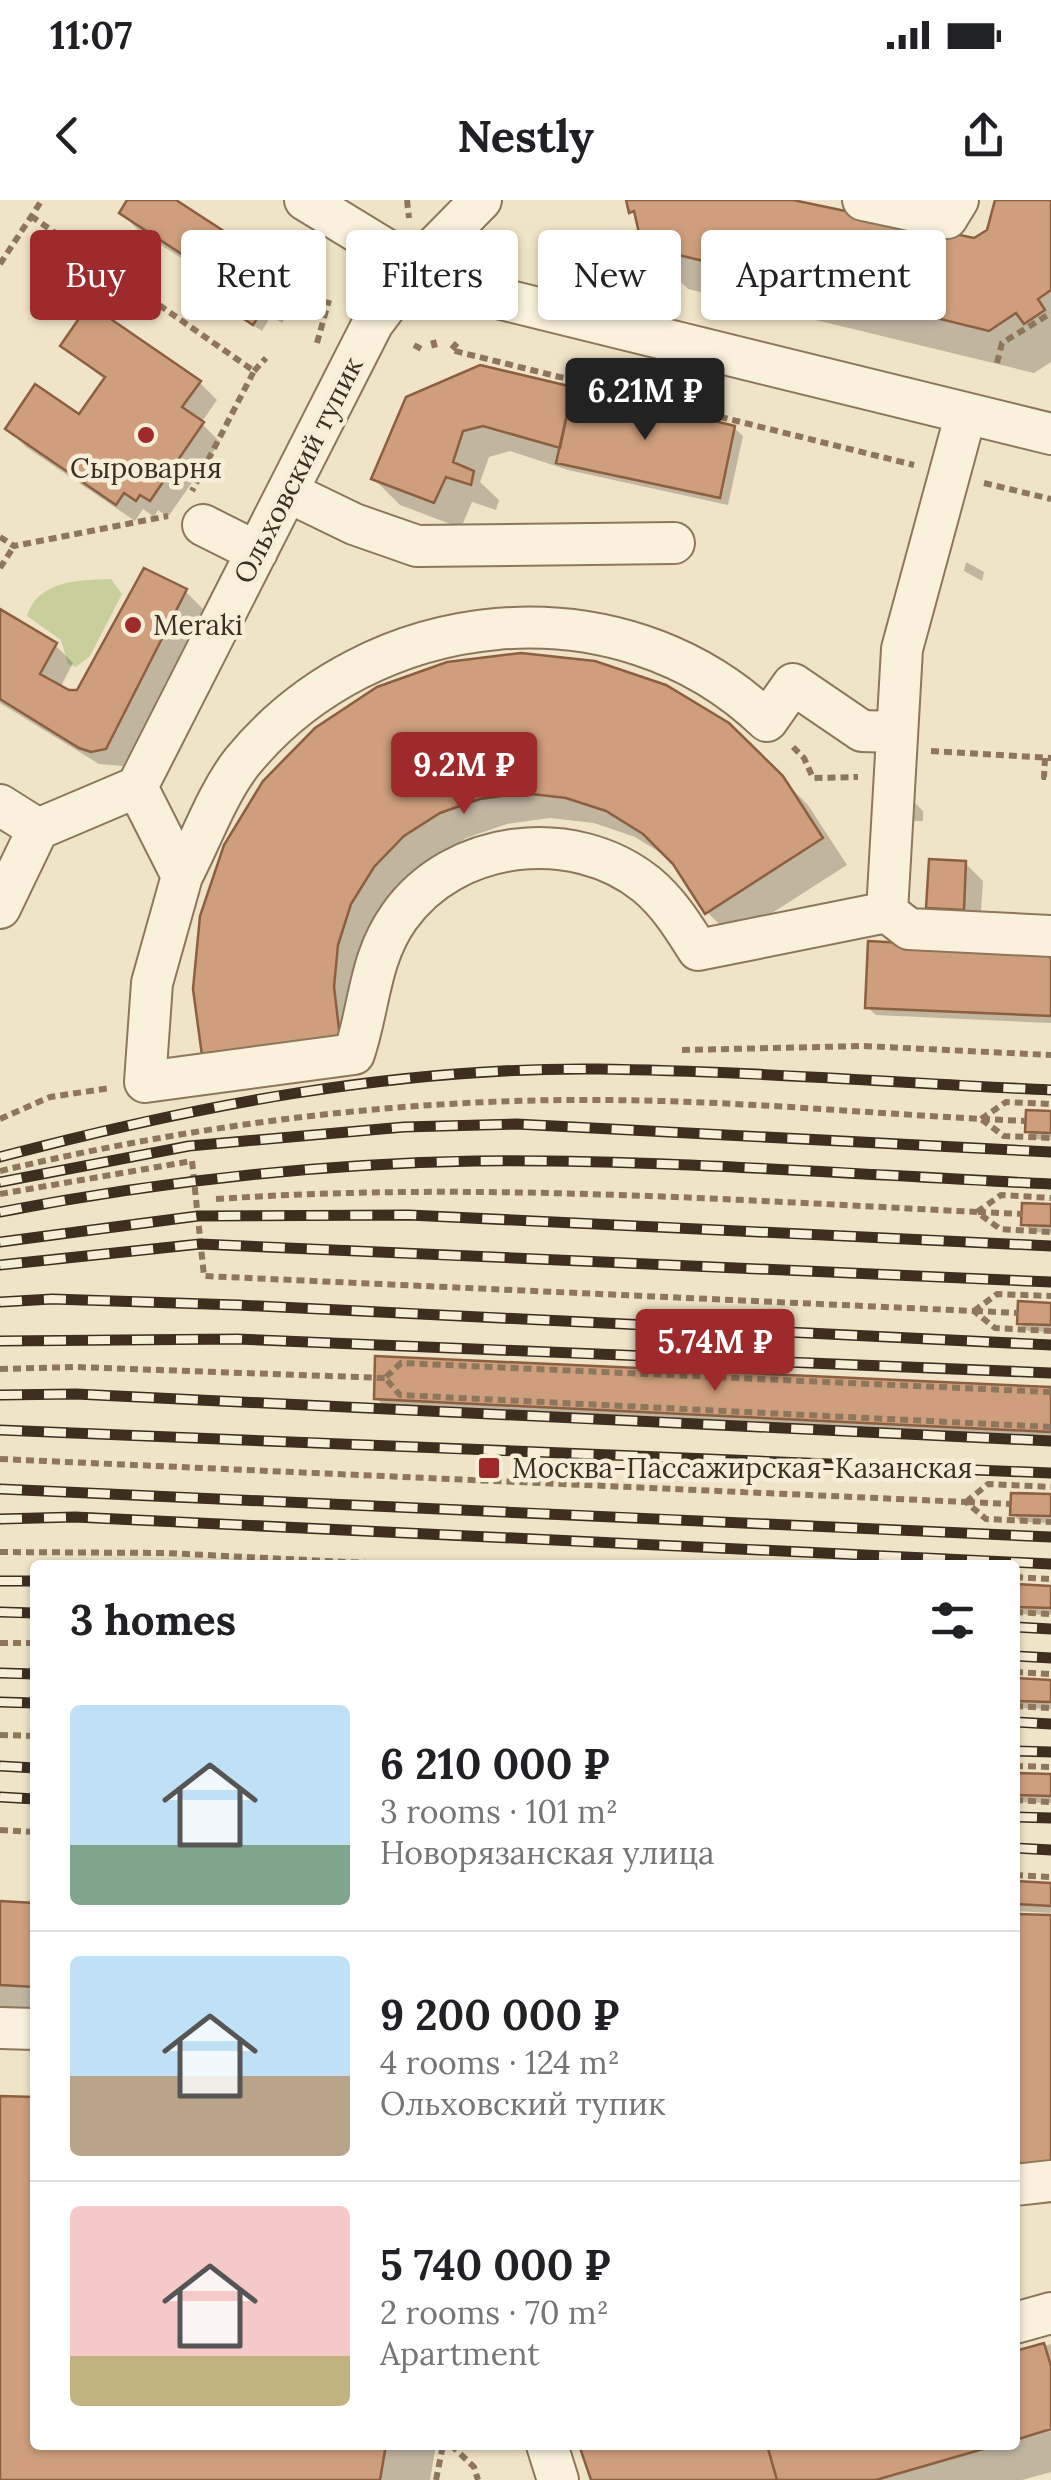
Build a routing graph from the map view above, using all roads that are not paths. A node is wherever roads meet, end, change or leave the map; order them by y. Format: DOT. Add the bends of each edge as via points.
graph roads {
  1 [pos="305,200"];
  2 [pos="481,200"];
  3 [pos="863,200"];
  4 [pos="958,200"];
  5 [pos="354,230"];
  6 [pos="451,230"];
  7 [pos="518,303"];
  8 [pos="375,320"];
  9 [pos="965,417"];
  10 [pos="1049,427"];
  11 [pos="288,492"];
  12 [pos="190,512"];
  13 [pos="674,543"];
  14 [pos="257,552"];
  15 [pos="896,732"];
  16 [pos="136,787"];
  17 [pos="0,805"];
  18 [pos="38,830"];
  19 [pos="182,876"];
  20 [pos="0,908"];
  21 [pos="887,912"];
  22 [pos="1051,936"];
  23 [pos="1051,2181"];
  24 [pos="1020,2184"];
  25 [pos="1051,2312"];
  26 [pos="1020,2321"];
  27 [pos="549,2450"];
  28 [pos="558,2480"];
  1 -- 5 [label="street"];
  2 -- 6 [label="street, Ольховский тупик"];
  3 -- 4 [label="street" via="947,218"];
  7 -- 9 [label="street"];
  8 -- 11 [label="street, Ольховский тупик"];
  9 -- 10 [label="street"];
  9 -- 15 [label="street" via="902,649"];
  11 -- 13 [label="street" via="417,546"];
  11 -- 14 [label="street, Ольховский тупик"];
  12 -- 14 [label="street"];
  14 -- 16 [label="street, Ольховский тупик"];
  15 -- 19 [label="street" via="862,731 793,684 767,722 678,659 601,633 521,625 441,635 364,662 297,706 240,764"];
  15 -- 21 [label="street"];
  16 -- 18 [label="street"];
  16 -- 19 [label="street"];
  17 -- 18 [label="street"];
  18 -- 20 [label="street"];
  19 -- 21 [label="street" via="152,983 146,1082 354,1054 380,948 401,914 444,876 497,852 536,847 612,863 673,911 698,950"];
  21 -- 22 [label="street" via="909,929"];
  23 -- 24 [label="street"];
  25 -- 26 [label="street"];
  27 -- 28 [label="street"];
}
